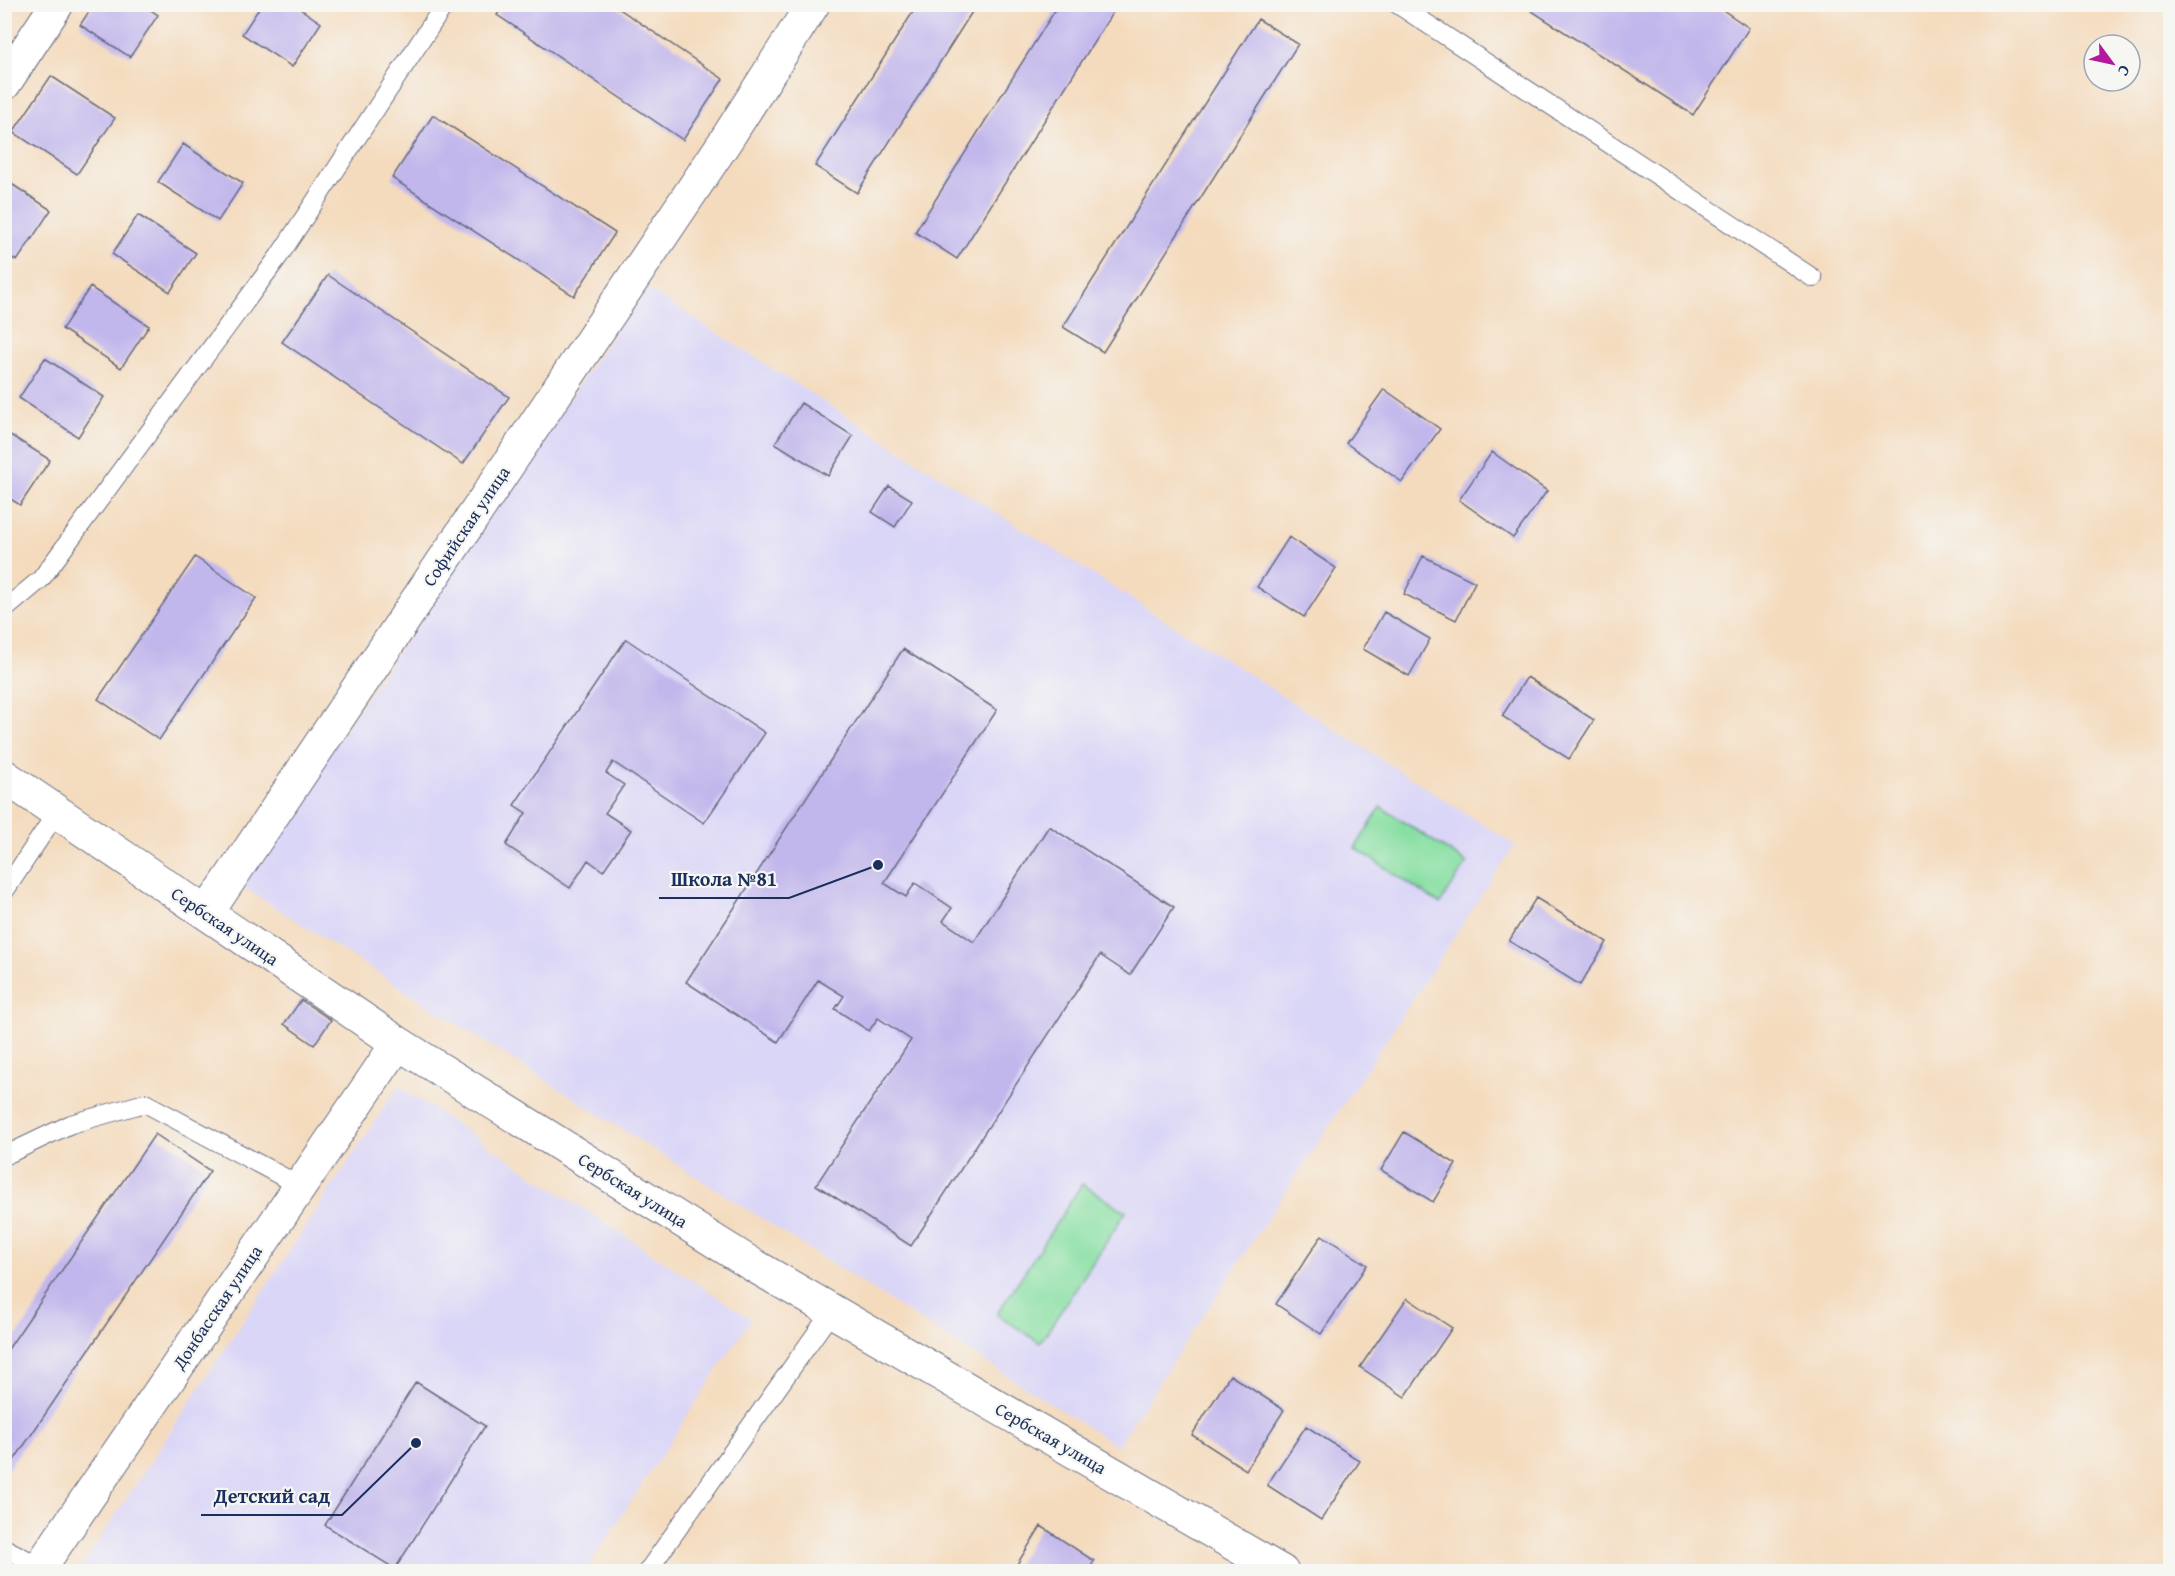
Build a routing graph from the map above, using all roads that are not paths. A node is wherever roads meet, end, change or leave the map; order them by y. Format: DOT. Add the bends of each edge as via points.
graph roads {
  1 [pos="57,4"];
  2 [pos="446,4"];
  3 [pos="813,4"];
  4 [pos="1397,4"];
  5 [pos="4,84"];
  6 [pos="1813,278"];
  7 [pos="4,610"];
  8 [pos="4,776"];
  9 [pos="57,812"];
  10 [pos="4,892"];
  11 [pos="207,913"];
  12 [pos="398,1043"];
  13 [pos="4,1156"];
  14 [pos="300,1186"];
  15 [pos="832,1311"];
  16 [pos="4,1548"];
  17 [pos="39,1569"];
  18 [pos="647,1572"];
  19 [pos="1282,1572"];
  1 -- 5 [label="street"];
  2 -- 7 [label="lane" via="279,256 41,579"];
  3 -- 11 [label="street, Софийская улица" via="726,140"];
  4 -- 6 [label="lane"];
  8 -- 9 [label="street, Сербская улица"];
  9 -- 10 [label="lane"];
  9 -- 11 [label="street, Сербская улица"];
  11 -- 12 [label="street, Сербская улица"];
  12 -- 14 [label="street, Донбасская улица"];
  12 -- 15 [label="street, Сербская улица"];
  13 -- 14 [label="lane" via="70,1124 146,1103"];
  14 -- 17 [label="street, Донбасская улица"];
  15 -- 18 [label="lane"];
  15 -- 19 [label="street, Сербская улица"];
  16 -- 17 [label="lane"];
}
